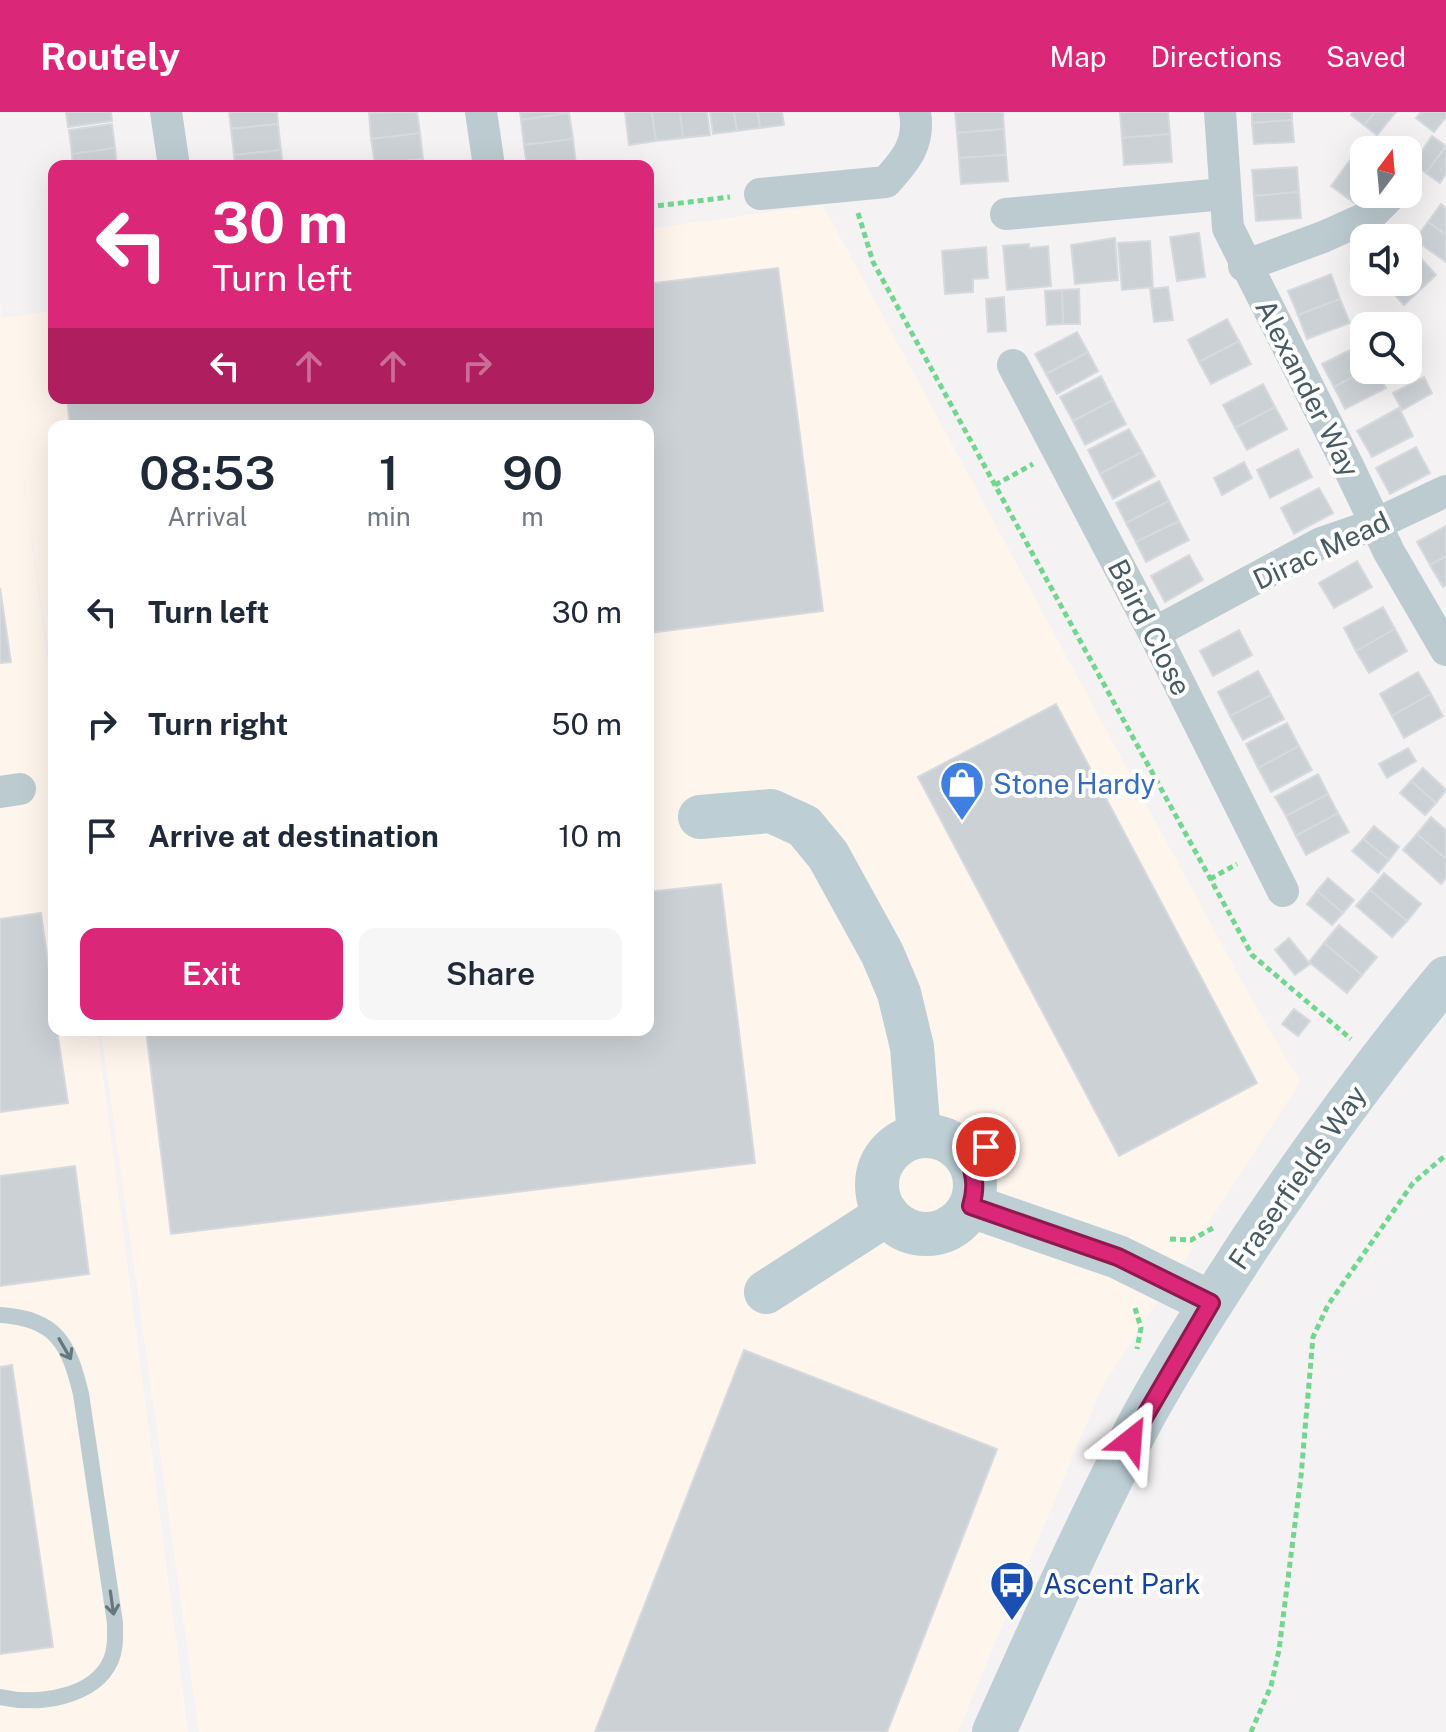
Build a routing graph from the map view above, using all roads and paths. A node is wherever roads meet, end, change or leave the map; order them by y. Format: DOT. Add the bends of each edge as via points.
graph roads {
  1 [pos="166,112"];
  2 [pos="481,112"];
  3 [pos="915,112"];
  4 [pos="1220,112"];
  5 [pos="173,160"];
  6 [pos="488,160"];
  7 [pos="852,185"];
  8 [pos="760,194"];
  9 [pos="1224,194"];
  10 [pos="654,206"];
  11 [pos="1378,208"];
  12 [pos="1006,214"];
  13 [pos="1244,266"];
  14 [pos="1013,365"];
  15 [pos="1057,450"];
  16 [pos="995,485"];
  17 [pos="1446,491"];
  18 [pos="1376,524"];
  19 [pos="1154,633"];
  20 [pos="1446,650"];
  21 [pos="700,817"];
  22 [pos="1283,891"];
  23 [pos="1446,978"];
  24 [pos="1352,1040"];
  25 [pos="1007,1133"];
  26 [pos="919,1136"];
  27 [pos="1446,1155"];
  28 [pos="970,1162"];
  29 [pos="971,1206"];
  30 [pos="887,1214"];
  31 [pos="766,1292"];
  32 [pos="1211,1303"];
  33 [pos="0,1315"];
  34 [pos="0,1697"];
  35 [pos="994,1732"];
  36 [pos="1251,1732"];
  1 -- 5 [label="street"];
  2 -- 6 [label="street"];
  3 -- 7 [label="street" via="918,130 907,159 886,182"];
  4 -- 9 [label="street, Alexander Way"];
  7 -- 8 [label="street"];
  7 -- 16 [label="path" via="873,262"];
  8 -- 10 [label="path"];
  9 -- 12 [label="street"];
  9 -- 13 [label="street, Alexander Way" via="1228,228"];
  11 -- 13 [label="street" via="1323,237"];
  13 -- 18 [label="street, Alexander Way"];
  14 -- 15 [label="street, Baird Close"];
  15 -- 16 [label="path"];
  15 -- 19 [label="street, Baird Close"];
  16 -- 24 [label="path" via="1252,955"];
  17 -- 18 [label="street, Dirac Mead"];
  18 -- 19 [label="street, Dirac Mead" via="1321,543"];
  18 -- 20 [label="street, Alexander Way"];
  19 -- 22 [label="street, Baird Close"];
  21 -- 26 [label="street" via="771,811 804,826 828,855 899,993 912,1047"];
  23 -- 32 [label="street, Fraserfields Way" via="1315,1145"];
  25 -- 28 [label="lane"];
  26 -- 28 [label="street" via="949,1141"];
  26 -- 30 [label="street" via="894,1148 879,1172 880,1201"];
  27 -- 36 [label="path" via="1413,1183 1328,1305 1313,1337 1279,1650 1271,1686"];
  28 -- 29 [label="street" via="975,1177"];
  29 -- 30 [label="street" via="948,1230 931,1234 914,1233"];
  29 -- 32 [label="street" via="1118,1257"];
  30 -- 31 [label="street"];
  32 -- 35 [label="street, Fraserfields Way" via="1104,1493"];
  33 -- 34 [label="lane, one-way" via="49,1327 74,1364 115,1623 110,1662 82,1690 53,1698"];
}
